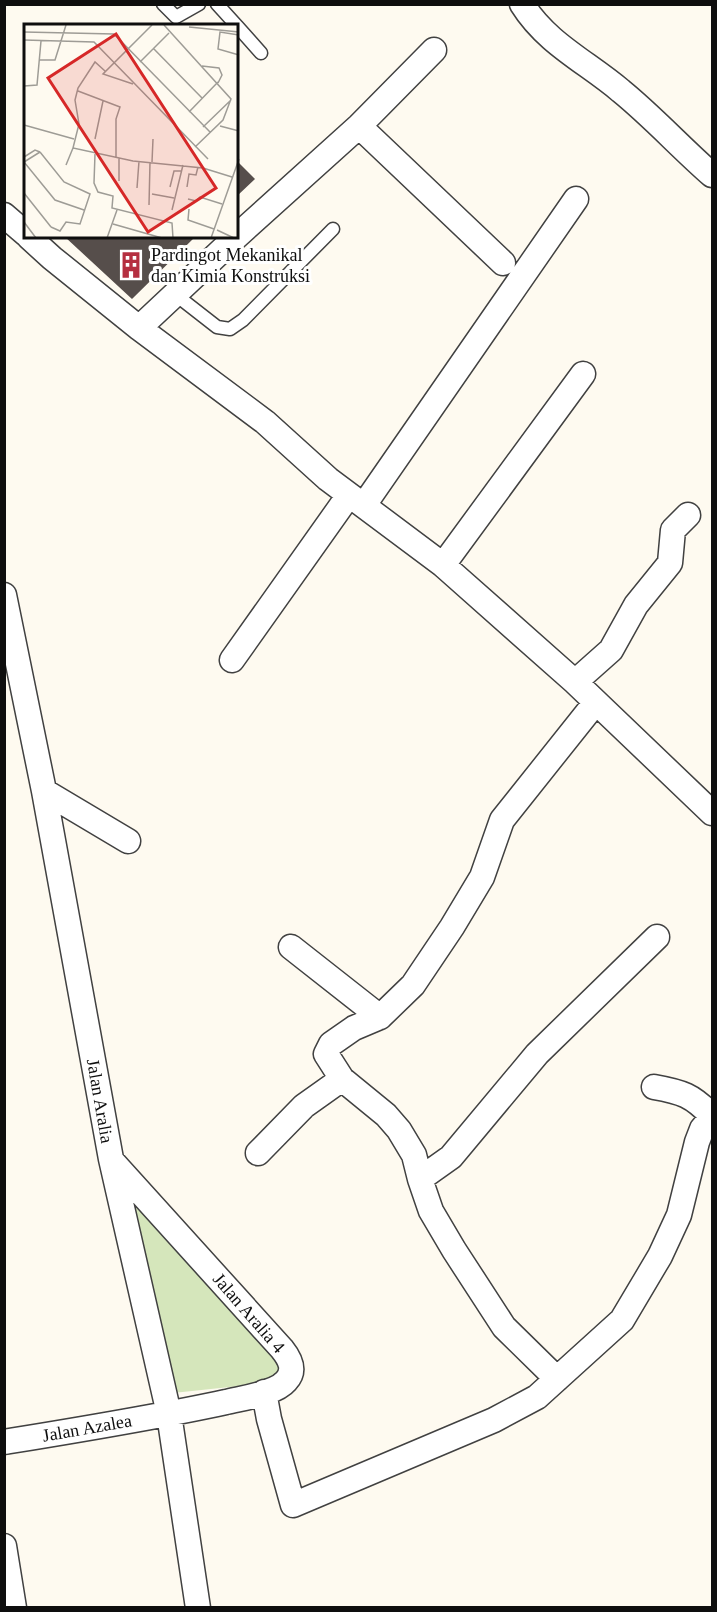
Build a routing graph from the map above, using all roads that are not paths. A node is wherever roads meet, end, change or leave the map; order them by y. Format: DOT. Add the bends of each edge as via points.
graph roads {
  1 [pos="163,4"];
  2 [pos="199,4"];
  3 [pos="217,4"];
  4 [pos="522,4"];
  5 [pos="235,24"];
  6 [pos="238,27"];
  7 [pos="434,50"];
  8 [pos="261,53"];
  9 [pos="359,126"];
  10 [pos="712,175"];
  11 [pos="576,199"];
  12 [pos="4,216"];
  13 [pos="333,229"];
  14 [pos="24,231"];
  15 [pos="238,236"];
  16 [pos="33,238"];
  17 [pos="236,238"];
  18 [pos="503,263"];
  19 [pos="176,295"];
  20 [pos="139,328"];
  21 [pos="583,374"];
  22 [pos="357,500"];
  23 [pos="688,514"];
  24 [pos="443,565"];
  25 [pos="4,594"];
  26 [pos="232,660"];
  27 [pos="575,682"];
  28 [pos="596,702"];
  29 [pos="44,791"];
  30 [pos="712,813"];
  31 [pos="128,841"];
  32 [pos="657,937"];
  33 [pos="291,947"];
  34 [pos="380,1017"];
  35 [pos="342,1079"];
  36 [pos="654,1088"];
  37 [pos="712,1116"];
  38 [pos="258,1153"];
  39 [pos="111,1159"];
  40 [pos="420,1179"];
  41 [pos="556,1379"];
  42 [pos="264,1392"];
  43 [pos="169,1414"];
  44 [pos="4,1442"];
  45 [pos="4,1546"];
  46 [pos="14,1608"];
  47 [pos="198,1608"];
  1 -- 2 [label="lane" via="176,17"];
  3 -- 5 [label="lane"];
  4 -- 10 [label="street" via="561,48 624,93"];
  6 -- 8 [label="lane"];
  7 -- 9 [label="street"];
  9 -- 15 [label="street"];
  9 -- 18 [label="street"];
  11 -- 22 [label="street"];
  12 -- 14 [label="street"];
  13 -- 19 [label="lane" via="243,320 230,328 217,327"];
  16 -- 20 [label="street"];
  17 -- 19 [label="street"];
  19 -- 20 [label="street"];
  20 -- 22 [label="street" via="265,422 328,480"];
  21 -- 24 [label="street"];
  22 -- 24 [label="street"];
  22 -- 26 [label="street"];
  23 -- 27 [label="street" via="673,530 670,563 636,605 610,650"];
  24 -- 27 [label="street"];
  25 -- 29 [label="street, Jalan Aralia"];
  27 -- 28 [label="street"];
  28 -- 30 [label="street"];
  28 -- 34 [label="street" via="502,820 482,877 452,927 413,985"];
  29 -- 31 [label="street"];
  29 -- 39 [label="street, Jalan Aralia"];
  32 -- 40 [label="street" via="537,1054 451,1157"];
  33 -- 34 [label="street"];
  34 -- 35 [label="street" via="354,1028 328,1048 327,1057"];
  35 -- 38 [label="street" via="304,1106"];
  35 -- 40 [label="street" via="399,1130 414,1155"];
  36 -- 37 [label="street" via="691,1096"];
  37 -- 41 [label="street" via="697,1142 679,1215 660,1256 622,1320"];
  39 -- 42 [label="street, Jalan Aralia 4" via="291,1362 292,1371 286,1381"];
  39 -- 43 [label="street, Jalan Aralia"];
  40 -- 41 [label="street" via="431,1210 504,1327"];
  41 -- 42 [label="street" via="537,1397 494,1420 293,1505"];
  42 -- 43 [label="street, Jalan Aralia 4"];
  43 -- 44 [label="street, Jalan Azalea"];
  43 -- 47 [label="street, Jalan Aralia"];
  45 -- 46 [label="street"];
}
